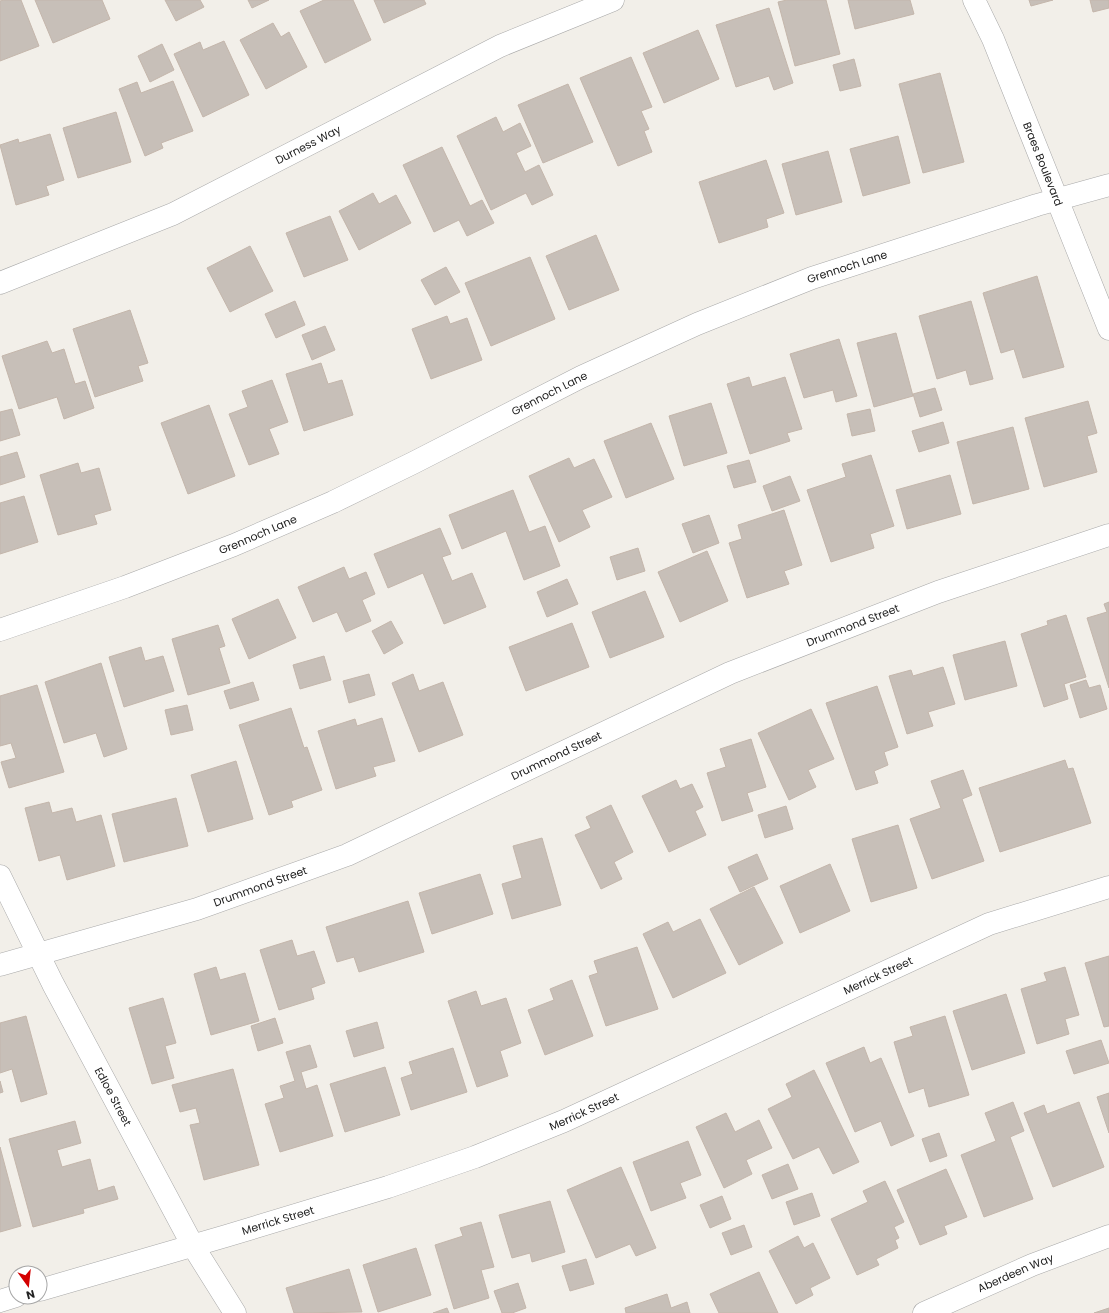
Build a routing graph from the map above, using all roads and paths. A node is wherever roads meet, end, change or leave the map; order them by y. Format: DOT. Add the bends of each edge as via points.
graph roads {
  1 [pos="613,0"];
  2 [pos="974,0"];
  3 [pos="1109,185"];
  4 [pos="1056,199"];
  5 [pos="0,283"];
  6 [pos="1109,329"];
  7 [pos="1109,535"];
  8 [pos="0,630"];
  9 [pos="0,876"];
  10 [pos="1109,887"];
  11 [pos="37,954"];
  12 [pos="0,964"];
  13 [pos="1109,1236"];
  14 [pos="193,1246"];
  15 [pos="48,1288"];
  16 [pos="235,1313"];
  17 [pos="924,1313"];
  1 -- 5 [label="street, Durness Way" via="500,46 173,214"];
  2 -- 4 [label="street, Braes Boulevard" via="993,39"];
  3 -- 4 [label="street, Grennoch Lane"];
  4 -- 6 [label="street, Braes Boulevard"];
  4 -- 8 [label="street, Grennoch Lane" via="812,278 697,324 581,378 333,502 125,588"];
  7 -- 11 [label="street, Drummond Street" via="938,592 730,673 340,858 197,909"];
  9 -- 11 [label="street, Edloe Street"];
  10 -- 14 [label="street, Merrick Street" via="989,924 564,1120 475,1157"];
  11 -- 12 [label="street, Drummond Street"];
  11 -- 14 [label="street, Edloe Street"];
  13 -- 17 [label="street, Aberdeen Way" via="1032,1265"];
  14 -- 15 [label="street, Merrick Street"];
  14 -- 16 [label="street, Edloe Street"];
}
